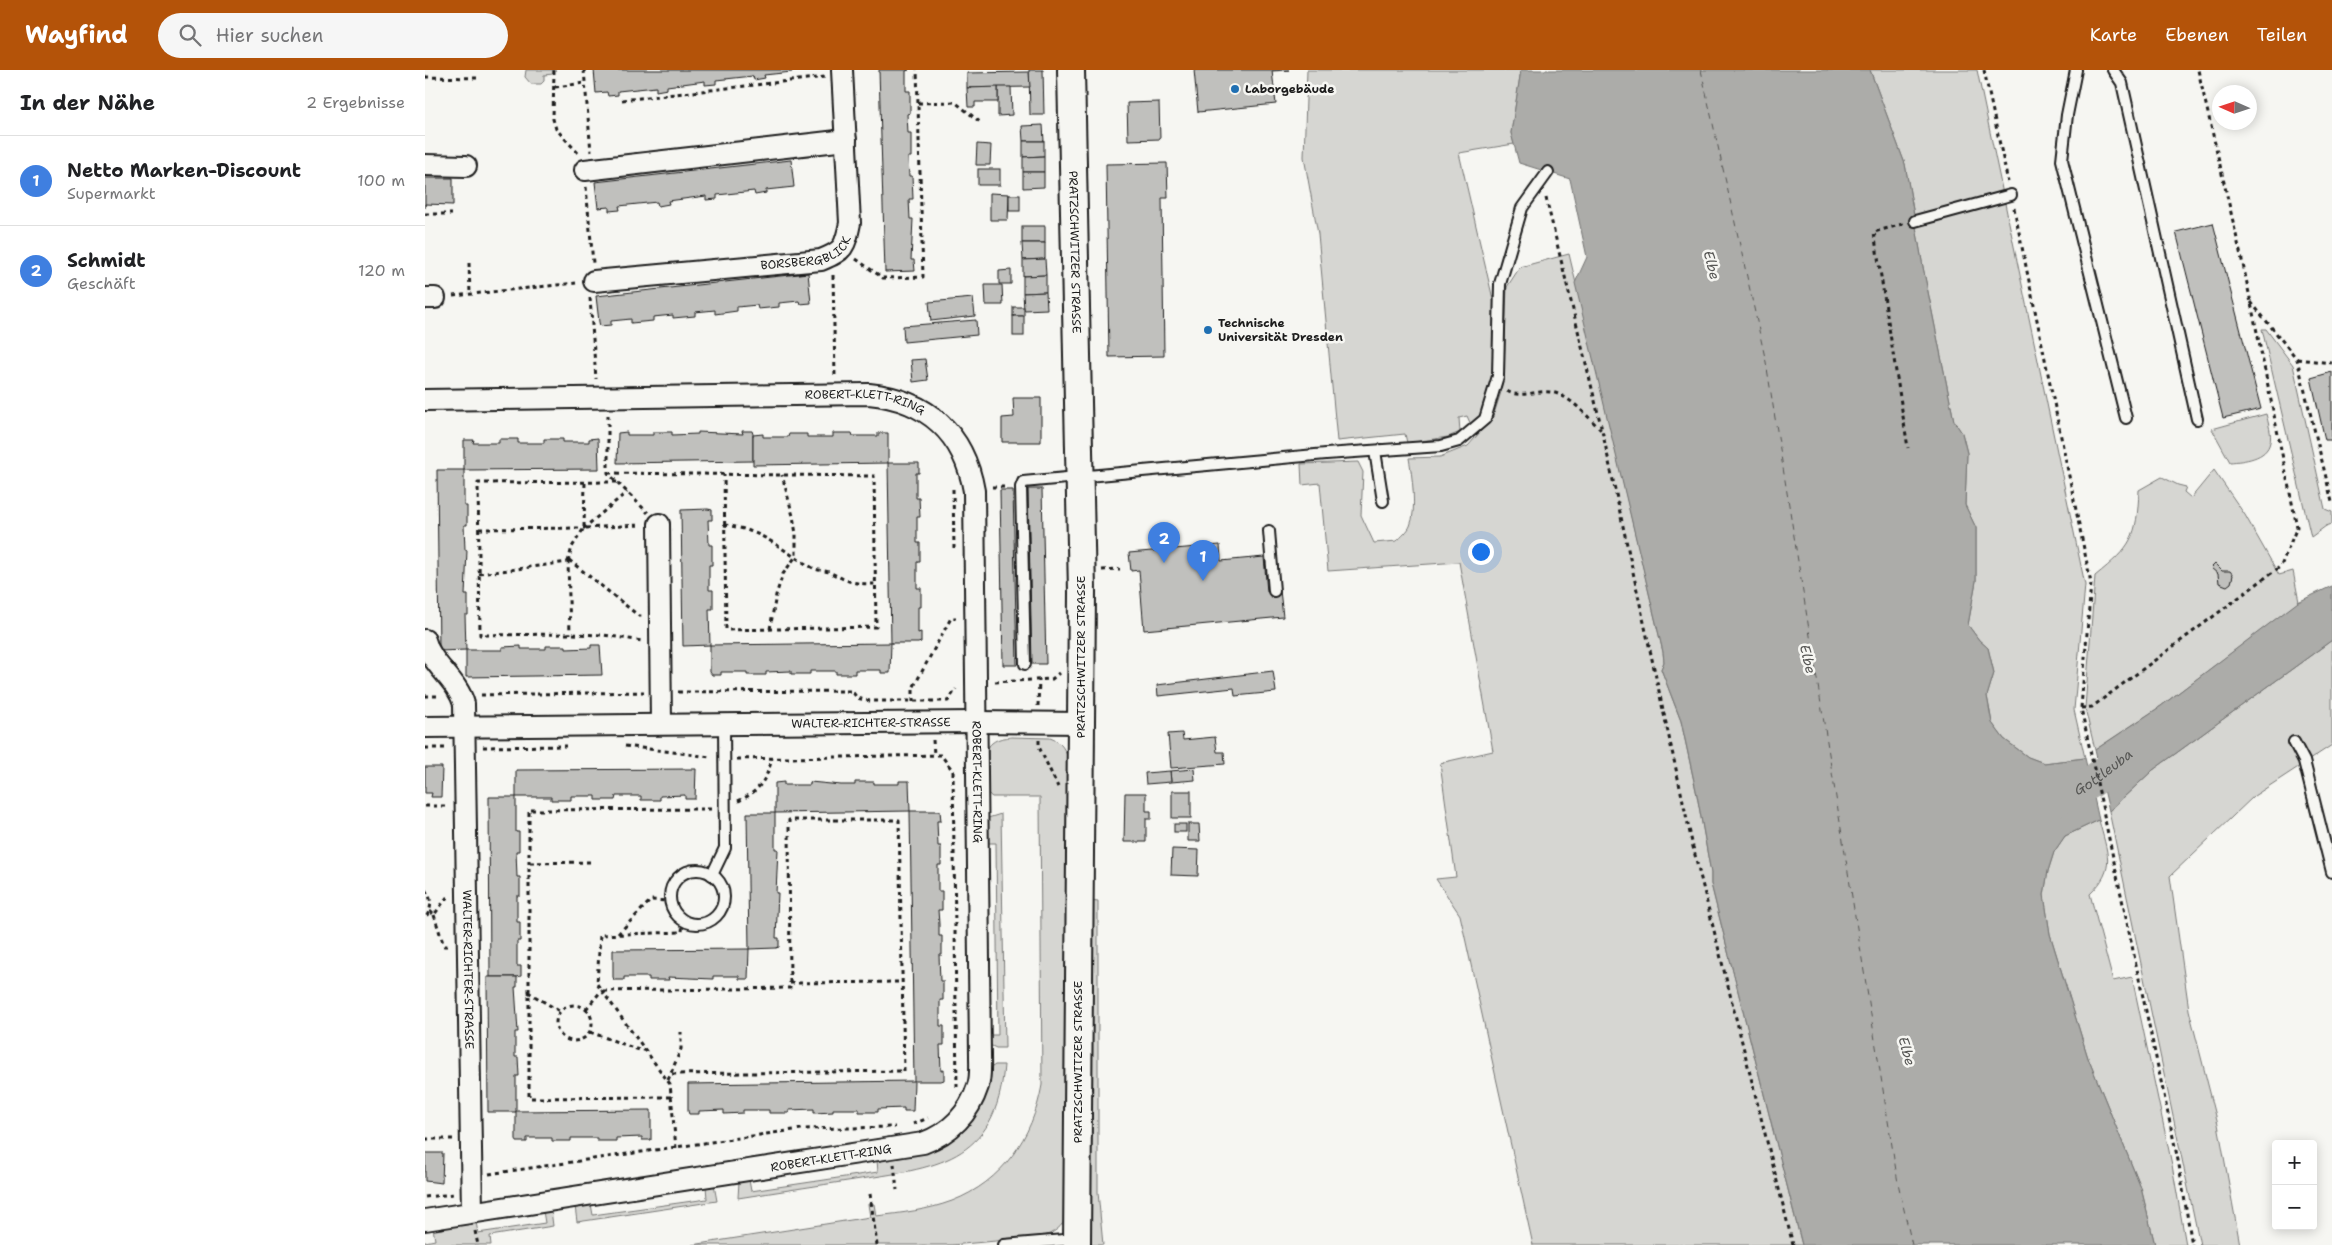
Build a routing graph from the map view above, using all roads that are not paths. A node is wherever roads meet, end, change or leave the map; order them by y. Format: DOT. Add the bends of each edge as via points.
graph roads {
  1 [pos="1071,70"];
  2 [pos="2076,70"];
  3 [pos="2113,70"];
  4 [pos="843,73"];
  5 [pos="846,140"];
  6 [pos="425,166"];
  7 [pos="466,166"];
  8 [pos="589,170"];
  9 [pos="1545,176"];
  10 [pos="2011,194"];
  11 [pos="1915,221"];
  12 [pos="594,281"];
  13 [pos="425,400"];
  14 [pos="2126,418"];
  15 [pos="2197,419"];
  16 [pos="1375,451"];
  17 [pos="1081,477"];
  18 [pos="1383,502"];
  19 [pos="659,524"];
  20 [pos="1269,531"];
  21 [pos="1274,591"];
  22 [pos="425,640"];
  23 [pos="1025,664"];
  24 [pos="976,722"];
  25 [pos="1082,723"];
  26 [pos="661,724"];
  27 [pos="724,724"];
  28 [pos="465,726"];
  29 [pos="425,727"];
  30 [pos="2295,742"];
  31 [pos="2332,872"];
  32 [pos="712,875"];
  33 [pos="472,1212"];
  34 [pos="425,1220"];
  35 [pos="1077,1242"];
  36 [pos="1004,1245"];
  1 -- 17 [label="street, PRATZSCHWITZER STRASSE"];
  2 -- 14 [label="lane" via="2063,160"];
  3 -- 15 [label="lane" via="2122,83"];
  4 -- 5 [label="street, BORSBERGBLICK"];
  5 -- 8 [label="street"];
  5 -- 12 [label="street, BORSBERGBLICK" via="850,223 845,244 837,252 821,260"];
  6 -- 7 [label="street"];
  9 -- 16 [label="lane" via="1522,208 1500,284 1498,376 1485,419 1459,441 1417,449"];
  10 -- 11 [label="lane"];
  13 -- 24 [label="street, ROBERT-KLETT-RING" via="891,396 923,409 953,438 972,474"];
  16 -- 17 [label="lane"];
  16 -- 18 [label="lane"];
  17 -- 23 [label="lane" via="1030,480 1023,482 1021,487"];
  17 -- 25 [label="street, PRATZSCHWITZER STRASSE"];
  19 -- 26 [label="street"];
  20 -- 21 [label="lane"];
  22 -- 28 [label="street, WALTER-RICHTER-STRASSE" via="432,656 461,695"];
  24 -- 25 [label="street, WALTER-RICHTER-STRASSE"];
  24 -- 27 [label="street, WALTER-RICHTER-STRASSE"];
  24 -- 33 [label="street, ROBERT-KLETT-RING" via="980,1055 978,1085 969,1107 954,1126 923,1143 892,1149"];
  25 -- 35 [label="street, PRATZSCHWITZER STRASSE"];
  26 -- 27 [label="street, WALTER-RICHTER-STRASSE"];
  26 -- 28 [label="street, WALTER-RICHTER-STRASSE"];
  27 -- 32 [label="lane" via="725,848"];
  28 -- 29 [label="street, WALTER-RICHTER-STRASSE"];
  28 -- 33 [label="street, WALTER-RICHTER-STRASSE"];
  30 -- 31 [label="lane" via="2304,761"];
  32 -- 32 [label="lane" via="722,888 720,912 699,924 683,920 670,900 673,886 683,874 697,870"];
  33 -- 34 [label="street, ROBERT-KLETT-RING"];
  35 -- 36 [label="lane"];
}
